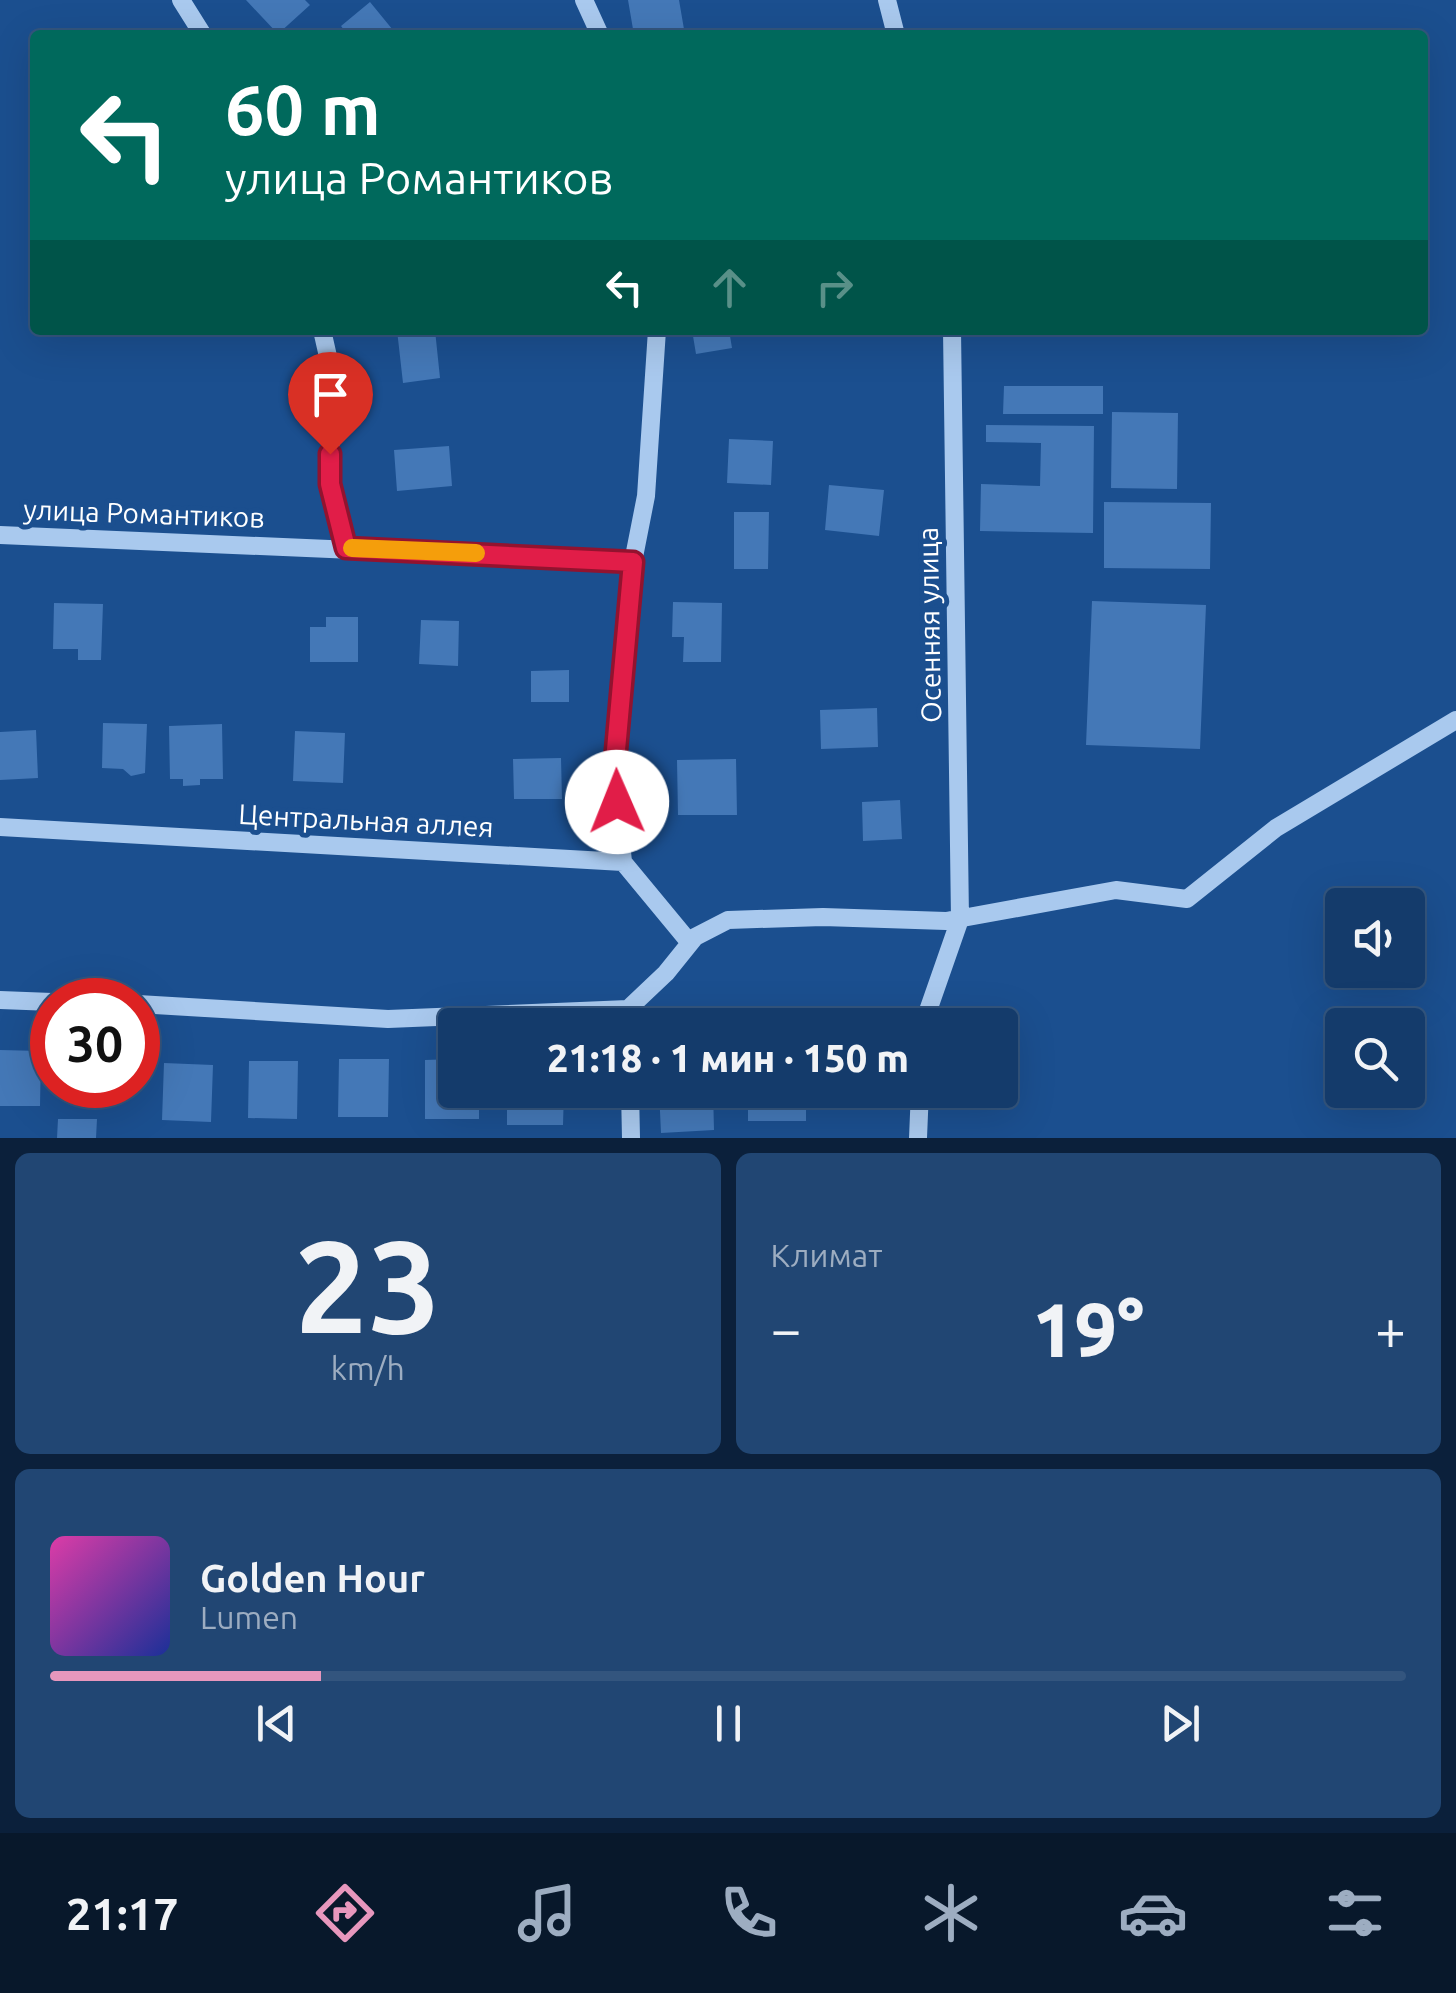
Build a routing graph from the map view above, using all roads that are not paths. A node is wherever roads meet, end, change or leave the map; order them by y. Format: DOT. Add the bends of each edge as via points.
graph roads {
  1 [pos="182,0"];
  2 [pos="584,0"];
  3 [pos="887,0"];
  4 [pos="200,30"];
  5 [pos="598,30"];
  6 [pos="895,30"];
  7 [pos="323,335"];
  8 [pos="656,335"];
  9 [pos="952,335"];
  10 [pos="0,535"];
  11 [pos="346,548"];
  12 [pos="633,562"];
  13 [pos="1456,720"];
  14 [pos="0,827"];
  15 [pos="623,862"];
  16 [pos="960,920"];
  17 [pos="690,943"];
  18 [pos="0,1000"];
  19 [pos="30,1001"];
  20 [pos="160,1005"];
  21 [pos="636,1008"];
  22 [pos="929,1008"];
  23 [pos="438,1019"];
  24 [pos="630,1108"];
  25 [pos="919,1108"];
  26 [pos="631,1138"];
  27 [pos="918,1138"];
  1 -- 4 [label="street"];
  2 -- 5 [label="street"];
  3 -- 6 [label="street"];
  7 -- 11 [label="street" via="330,484"];
  8 -- 12 [label="street" via="646,496"];
  9 -- 16 [label="street, Осенняя улица"];
  10 -- 11 [label="street, улица Романтиков"];
  11 -- 12 [label="street, улица Романтиков"];
  12 -- 15 [label="street" via="614,772"];
  13 -- 16 [label="street" via="1276,828 1186,899 1116,890"];
  14 -- 15 [label="street, Центральная аллея"];
  15 -- 17 [label="street"];
  16 -- 17 [label="street" via="728,920"];
  16 -- 22 [label="street"];
  17 -- 21 [label="street"];
  18 -- 19 [label="street"];
  20 -- 23 [label="street"];
  24 -- 26 [label="street"];
  25 -- 27 [label="street"];
}
